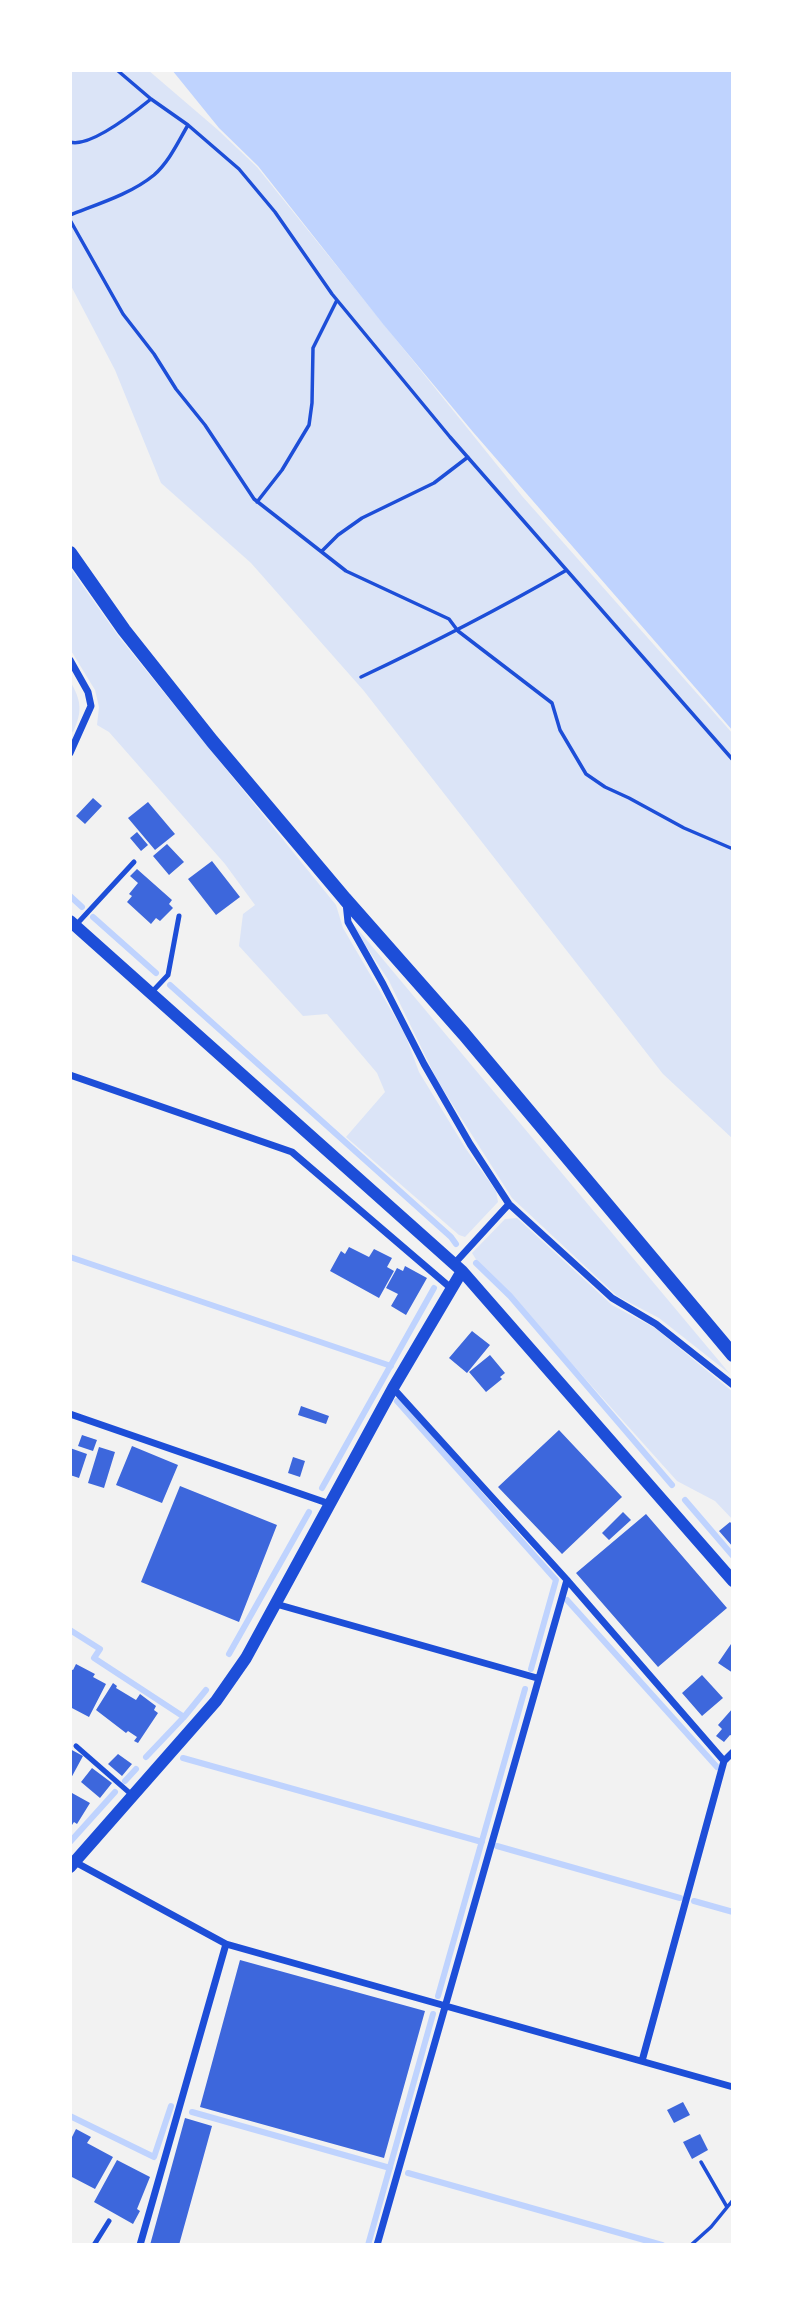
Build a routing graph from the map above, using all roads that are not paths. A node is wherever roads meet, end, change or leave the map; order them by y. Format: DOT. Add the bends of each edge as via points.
graph roads {
  1 [pos="70,553"];
  2 [pos="70,660"];
  3 [pos="70,753"];
  4 [pos="134,862"];
  5 [pos="345,899"];
  6 [pos="179,916"];
  7 [pos="72,923"];
  8 [pos="150,994"];
  9 [pos="70,1075"];
  10 [pos="509,1204"];
  11 [pos="458,1267"];
  12 [pos="452,1289"];
  13 [pos="733,1355"];
  14 [pos="733,1385"];
  15 [pos="393,1388"];
  16 [pos="70,1414"];
  17 [pos="330,1504"];
  18 [pos="567,1580"];
  19 [pos="733,1581"];
  20 [pos="276,1604"];
  21 [pos="537,1678"];
  22 [pos="76,1746"];
  23 [pos="733,1752"];
  24 [pos="724,1761"];
  25 [pos="134,1797"];
  26 [pos="72,1865"];
  27 [pos="226,1944"];
  28 [pos="444,2007"];
  29 [pos="642,2061"];
  30 [pos="733,2087"];
  31 [pos="109,2221"];
  32 [pos="94,2245"];
  33 [pos="141,2245"];
  34 [pos="377,2245"];
  1 -- 5 [label="main road" via="212,741"];
  2 -- 3 [label="street" via="91,706"];
  4 -- 7 [label="lane"];
  5 -- 10 [label="street" via="348,922 470,1144"];
  5 -- 13 [label="main road"];
  6 -- 8 [label="lane" via="167,975"];
  7 -- 8 [label="street"];
  8 -- 11 [label="street"];
  9 -- 12 [label="street" via="292,1152"];
  10 -- 11 [label="street"];
  10 -- 14 [label="street" via="612,1298 656,1324"];
  11 -- 12 [label="street"];
  11 -- 19 [label="street"];
  12 -- 15 [label="street"];
  15 -- 17 [label="street"];
  15 -- 18 [label="street"];
  16 -- 17 [label="street"];
  17 -- 20 [label="street"];
  18 -- 21 [label="street"];
  18 -- 24 [label="street"];
  20 -- 21 [label="street"];
  20 -- 25 [label="street" via="216,1701"];
  21 -- 28 [label="street"];
  22 -- 25 [label="lane"];
  23 -- 24 [label="street"];
  24 -- 29 [label="street"];
  25 -- 26 [label="street"];
  26 -- 27 [label="street"];
  27 -- 28 [label="street"];
  27 -- 33 [label="street"];
  28 -- 29 [label="street"];
  28 -- 34 [label="street"];
  29 -- 30 [label="street"];
  31 -- 32 [label="lane"];
}
